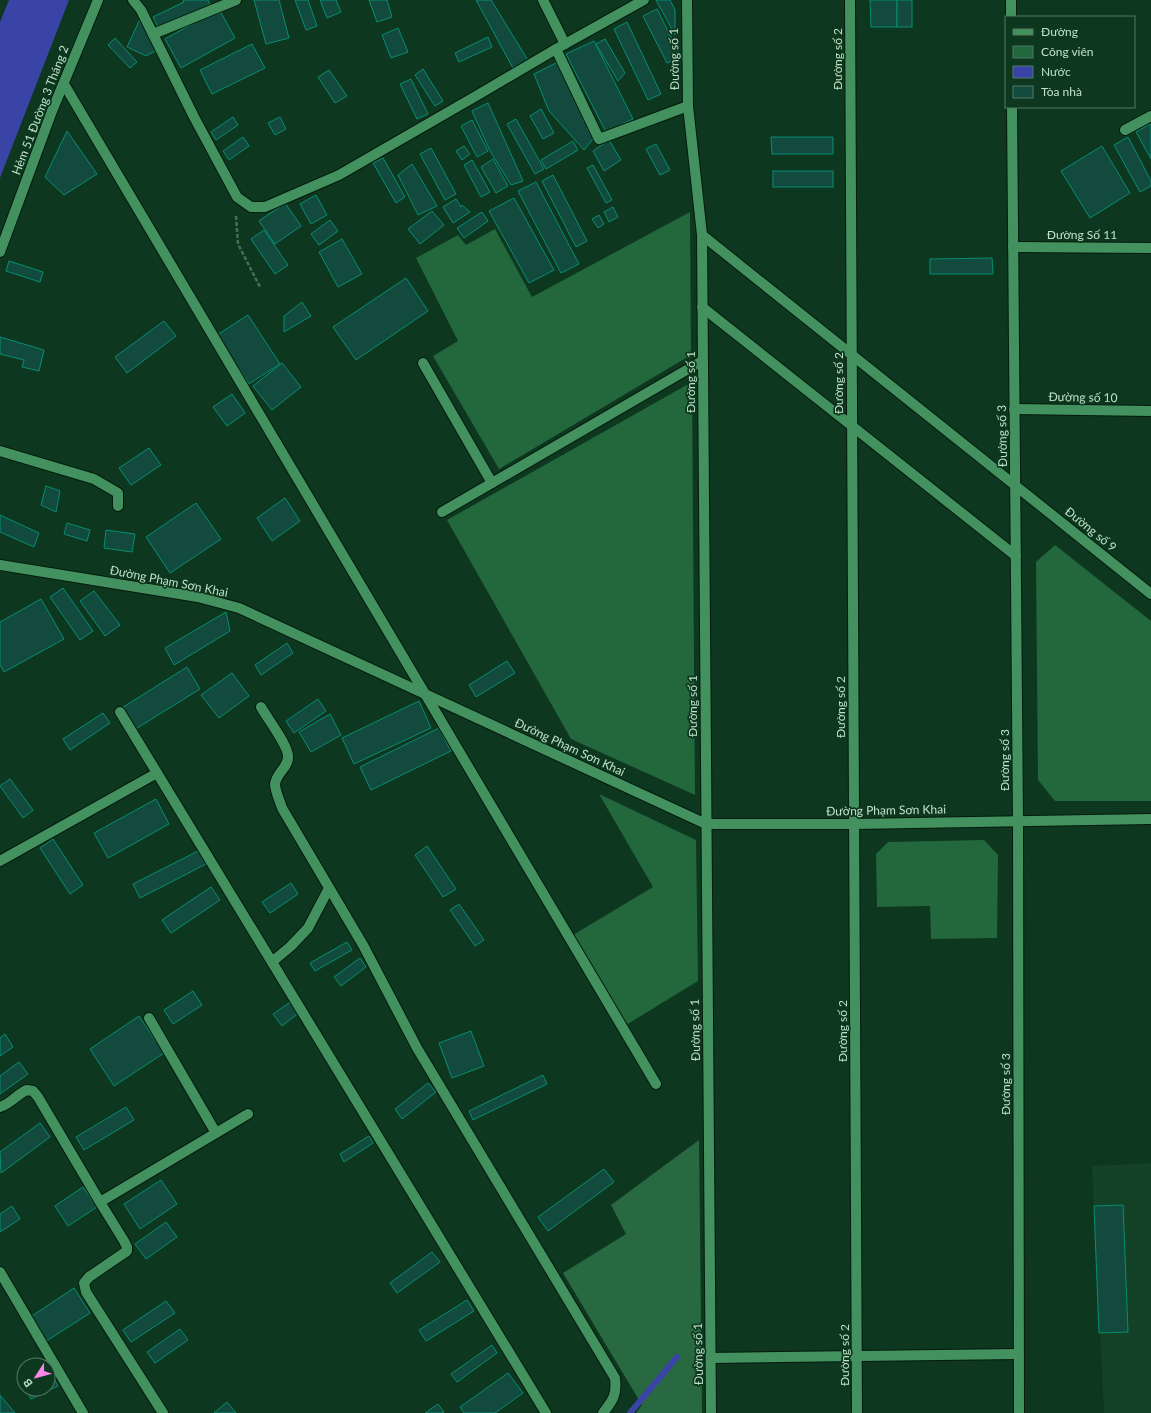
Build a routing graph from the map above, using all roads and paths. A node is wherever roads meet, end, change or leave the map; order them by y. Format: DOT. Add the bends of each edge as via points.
graph roads {
  1 [pos="98,0"];
  2 [pos="133,0"];
  3 [pos="236,0"];
  4 [pos="543,0"];
  5 [pos="644,0"];
  6 [pos="687,0"];
  7 [pos="850,0"];
  8 [pos="1011,0"];
  9 [pos="1011,16"];
  10 [pos="153,34"];
  11 [pos="565,44"];
  12 [pos="556,49"];
  13 [pos="64,84"];
  14 [pos="688,106"];
  15 [pos="1012,108"];
  16 [pos="1151,116"];
  17 [pos="1125,130"];
  18 [pos="237,197"];
  19 [pos="702,235"];
  20 [pos="1013,247"];
  21 [pos="1151,248"];
  22 [pos="0,252"];
  23 [pos="260,287"];
  24 [pos="702,307"];
  25 [pos="851,355"];
  26 [pos="702,361"];
  27 [pos="423,363"];
  28 [pos="1014,409"];
  29 [pos="1151,411"];
  30 [pos="852,426"];
  31 [pos="0,451"];
  32 [pos="492,483"];
  33 [pos="1015,485"];
  34 [pos="118,506"];
  35 [pos="442,512"];
  36 [pos="1016,556"];
  37 [pos="0,565"];
  38 [pos="1151,594"];
  39 [pos="425,694"];
  40 [pos="261,707"];
  41 [pos="120,712"];
  42 [pos="157,773"];
  43 [pos="1151,819"];
  44 [pos="1018,821"];
  45 [pos="706,824"];
  46 [pos="854,824"];
  47 [pos="0,861"];
  48 [pos="329,888"];
  49 [pos="272,962"];
  50 [pos="149,1018"];
  51 [pos="656,1084"];
  52 [pos="0,1107"];
  53 [pos="248,1114"];
  54 [pos="216,1133"];
  55 [pos="100,1202"];
  56 [pos="0,1272"];
  57 [pos="1019,1354"];
  58 [pos="857,1356"];
  59 [pos="711,1358"];
  60 [pos="83,1413"];
  61 [pos="163,1413"];
  62 [pos="546,1413"];
  63 [pos="603,1413"];
  64 [pos="711,1413"];
  65 [pos="857,1413"];
  66 [pos="1019,1413"];
  1 -- 13 [label="street, Hẻm 51 Đường 3 Tháng 2"];
  2 -- 10 [label="street"];
  3 -- 10 [label="street"];
  4 -- 11 [label="street"];
  5 -- 11 [label="street"];
  6 -- 14 [label="street, Đường số 1"];
  7 -- 25 [label="street, Đường số 2"];
  8 -- 9 [label="street"];
  10 -- 18 [label="street" via="194,118"];
  11 -- 12 [label="street"];
  12 -- 14 [label="street" via="599,139"];
  12 -- 18 [label="street" via="339,175 265,207 251,207"];
  13 -- 22 [label="street, Hẻm 51 Đường 3 Tháng 2"];
  13 -- 39 [label="street"];
  14 -- 19 [label="street, Đường số 1"];
  15 -- 20 [label="street, Đường số 3"];
  16 -- 17 [label="street"];
  18 -- 23 [label="path" via="232,208 236,212 238,244"];
  19 -- 24 [label="street, Đường số 1"];
  19 -- 25 [label="street, Đường số 9"];
  20 -- 21 [label="street, Đường Số 11"];
  20 -- 28 [label="street, Đường số 3"];
  24 -- 26 [label="street, Đường số 1"];
  24 -- 30 [label="street"];
  25 -- 30 [label="street, Đường số 2"];
  25 -- 33 [label="street, Đường số 9"];
  26 -- 32 [label="street"];
  26 -- 45 [label="street, Đường số 1"];
  27 -- 32 [label="street"];
  28 -- 29 [label="street, Đường số 10"];
  28 -- 33 [label="street, Đường số 3"];
  30 -- 36 [label="street"];
  30 -- 46 [label="street, Đường số 2"];
  31 -- 34 [label="street" via="94,479 118,493"];
  32 -- 35 [label="street"];
  33 -- 36 [label="street, Đường số 3"];
  33 -- 38 [label="street, Đường số 9"];
  36 -- 44 [label="street, Đường số 3"];
  37 -- 39 [label="street, Đường Phạm Sơn Khai" via="198,597 227,605"];
  39 -- 45 [label="street, Đường Phạm Sơn Khai"];
  39 -- 51 [label="street"];
  40 -- 48 [label="street" via="284,744 288,756 287,764 277,776 275,784 282,808"];
  41 -- 42 [label="street"];
  42 -- 47 [label="street"];
  42 -- 49 [label="street"];
  43 -- 44 [label="street, Đường Phạm Sơn Khai"];
  44 -- 46 [label="street, Đường Phạm Sơn Khai"];
  44 -- 57 [label="street, Đường số 3"];
  45 -- 46 [label="street, Đường Phạm Sơn Khai"];
  45 -- 59 [label="street, Đường số 1"];
  46 -- 58 [label="street, Đường số 2"];
  48 -- 49 [label="street" via="308,928"];
  48 -- 63 [label="street" via="417,1048 615,1378 615,1397"];
  49 -- 62 [label="street"];
  50 -- 54 [label="street"];
  52 -- 55 [label="street" via="22,1092 33,1091"];
  53 -- 54 [label="street"];
  54 -- 55 [label="street"];
  55 -- 61 [label="street" via="124,1241 127,1251 89,1277 84,1283 86,1292"];
  56 -- 60 [label="street"];
  57 -- 58 [label="street"];
  57 -- 66 [label="street, Đường số 3"];
  58 -- 59 [label="street"];
  58 -- 65 [label="street, Đường số 2"];
  59 -- 64 [label="street, Đường số 1"];
}
